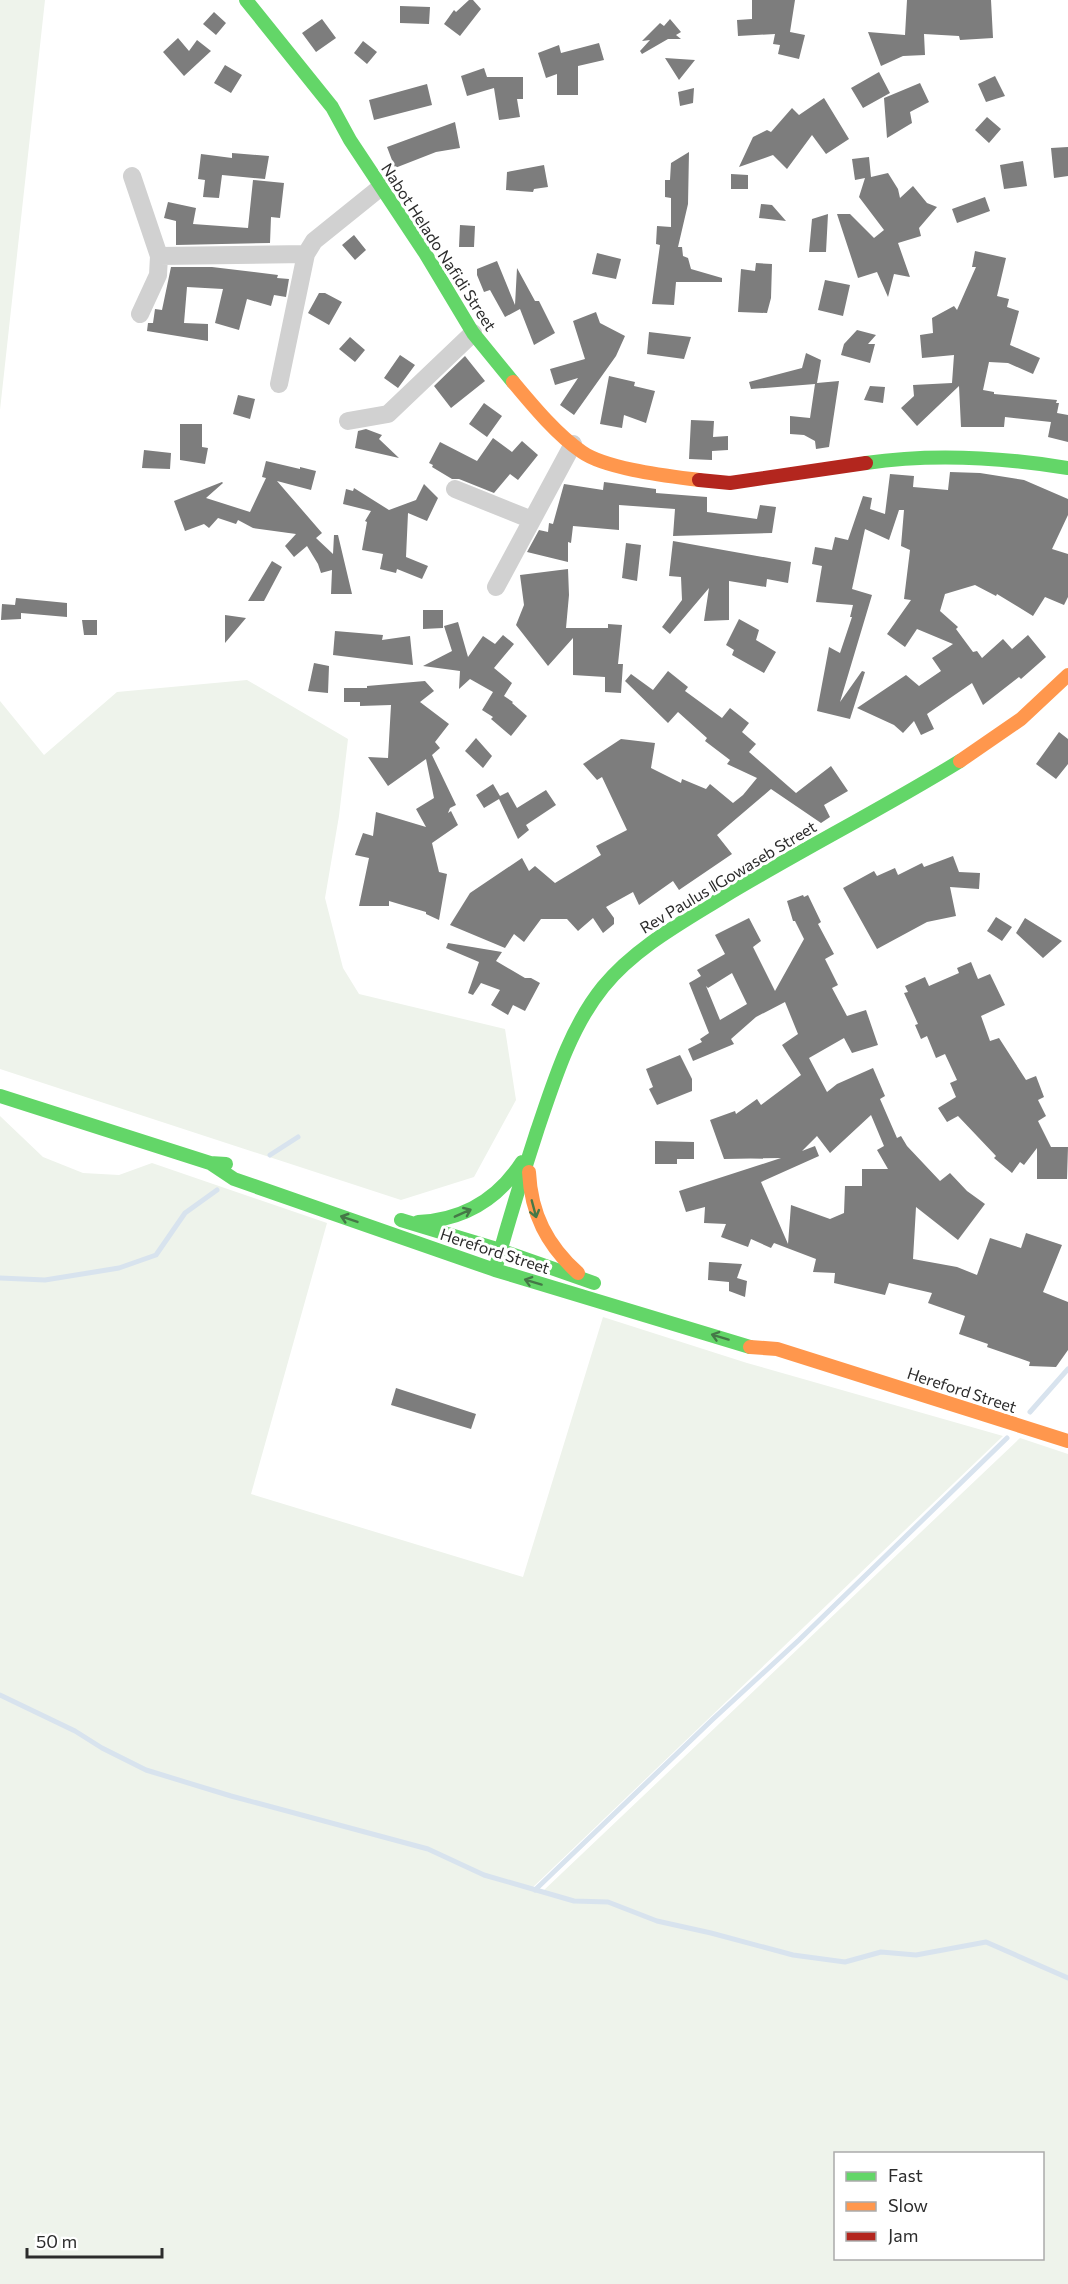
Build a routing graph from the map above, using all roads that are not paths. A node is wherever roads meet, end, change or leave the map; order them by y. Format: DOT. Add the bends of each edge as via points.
graph roads {
  1 [pos="246,0"];
  2 [pos="132,176"];
  3 [pos="381,187"];
  4 [pos="306,254"];
  5 [pos="159,256"];
  6 [pos="140,314"];
  7 [pos="473,333"];
  8 [pos="279,384"];
  9 [pos="348,421"];
  10 [pos="573,444"];
  11 [pos="1068,468"];
  12 [pos="455,489"];
  13 [pos="532,520"];
  14 [pos="496,587"];
  15 [pos="1068,675"];
  16 [pos="0,1096"];
  17 [pos="532,1146"];
  18 [pos="210,1163"];
  19 [pos="237,1164"];
  20 [pos="384,1214"];
  21 [pos="406,1222"];
  22 [pos="500,1250"];
  23 [pos="495,1270"];
  24 [pos="586,1280"];
  25 [pos="608,1287"];
  26 [pos="736,1328"];
  27 [pos="777,1349"];
  28 [pos="1068,1441"];
  1 -- 3 [label="street, Nabot Helado Nafidi Street" via="332,107"];
  2 -- 5 [label="street"];
  3 -- 4 [label="street" via="314,242"];
  3 -- 7 [label="street, Nabot Helado Nafidi Street"];
  4 -- 5 [label="street"];
  4 -- 8 [label="street"];
  5 -- 6 [label="street" via="158,275"];
  7 -- 9 [label="street" via="388,414"];
  7 -- 10 [label="street, Nabot Helado Nafidi Street" via="536,410"];
  10 -- 11 [label="street, Nabot Helado Nafidi Street" via="583,453 618,466 730,483 936,456 1011,459"];
  10 -- 13 [label="street"];
  12 -- 13 [label="street"];
  13 -- 14 [label="street"];
  15 -- 17 [label="street, Rev Paulus ǁGowaseb Street" via="1026,717 998,737 938,775 799,851 638,952 602,989 572,1036"];
  16 -- 18 [label="street, Hereford Street"];
  21 -- 17 [label="street, one-way" via="445,1220 482,1204 517,1171"];
  17 -- 22 [label="street, Rev Paulus ǁGowaseb Street"];
  17 -- 24 [label="street, one-way" via="529,1175 536,1218 556,1253"];
  18 -- 19 [label="street, Hereford Street"];
  23 -- 18 [label="street, Hereford Street, one-way" via="234,1179"];
  20 -- 21 [label="street, Hereford Street"];
  21 -- 22 [label="street, Hereford Street"];
  22 -- 23 [label="street, Rev Paulus ǁGowaseb Street"];
  22 -- 24 [label="street, Hereford Street"];
  27 -- 23 [label="street, Hereford Street, one-way" via="750,1347"];
  24 -- 25 [label="street, Hereford Street"];
  26 -- 27 [label="street, Hereford Street"];
  27 -- 28 [label="street, Hereford Street"];
}
